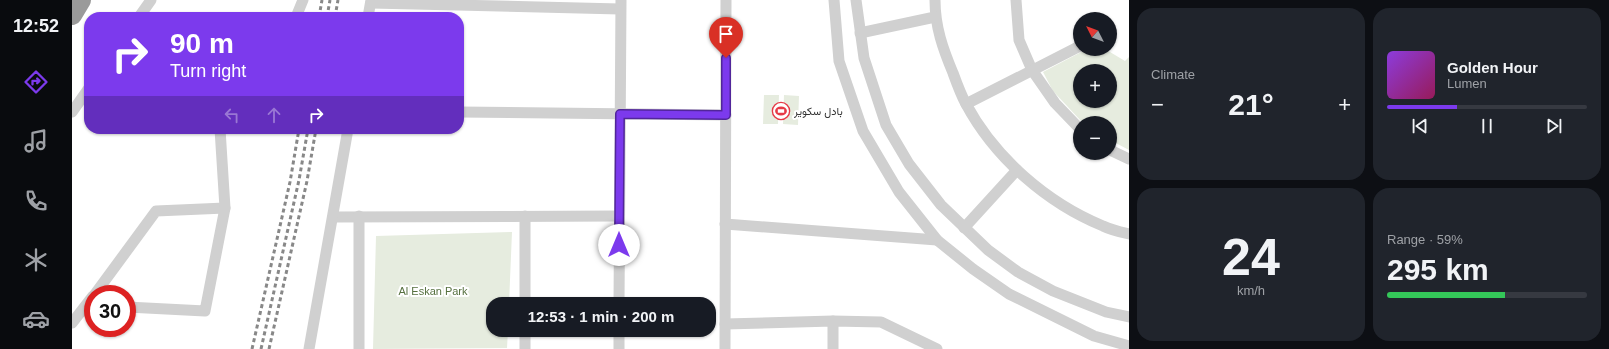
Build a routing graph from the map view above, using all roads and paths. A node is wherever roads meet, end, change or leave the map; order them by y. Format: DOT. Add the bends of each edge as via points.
graph roads {
  1 [pos="81,0"];
  2 [pos="151,0"];
  3 [pos="303,0"];
  4 [pos="726,0"];
  5 [pos="834,0"];
  6 [pos="856,0"];
  7 [pos="935,0"];
  8 [pos="1016,0"];
  9 [pos="371,1"];
  10 [pos="524,3"];
  11 [pos="620,4"];
  12 [pos="143,12"];
  13 [pos="298,12"];
  14 [pos="369,12"];
  15 [pos="72,15"];
  16 [pos="935,17"];
  17 [pos="860,33"];
  18 [pos="1073,50"];
  19 [pos="1032,70"];
  20 [pos="84,95"];
  21 [pos="966,104"];
  22 [pos="75,108"];
  23 [pos="464,112"];
  24 [pos="620,114"];
  25 [pos="726,115"];
  26 [pos="1073,122"];
  27 [pos="220,134"];
  28 [pos="347,134"];
  29 [pos="1117,153"];
  30 [pos="1129,159"];
  31 [pos="1017,170"];
  32 [pos="226,208"];
  33 [pos="359,216"];
  34 [pos="525,216"];
  35 [pos="619,216"];
  36 [pos="333,217"];
  37 [pos="725,224"];
  38 [pos="964,228"];
  39 [pos="1129,234"];
  40 [pos="938,240"];
  41 [pos="103,285"];
  42 [pos="525,297"];
  43 [pos="619,297"];
  44 [pos="136,307"];
  45 [pos="84,309"];
  46 [pos="1129,317"];
  47 [pos="833,321"];
  48 [pos="72,323"];
  49 [pos="725,324"];
  50 [pos="525,337"];
  51 [pos="619,337"];
  52 [pos="1129,346"];
  53 [pos="309,349"];
  54 [pos="359,349"];
  55 [pos="525,349"];
  56 [pos="619,349"];
  57 [pos="725,349"];
  58 [pos="833,349"];
  59 [pos="937,349"];
  1 -- 15 [label="highway"];
  2 -- 12 [label="street"];
  3 -- 13 [label="street"];
  4 -- 25 [label="street"];
  5 -- 40 [label="street" via="839,61 863,131 899,192"];
  6 -- 17 [label="street"];
  7 -- 16 [label="street"];
  8 -- 19 [label="street" via="1019,40"];
  9 -- 10 [label="street"];
  9 -- 14 [label="street"];
  10 -- 11 [label="street"];
  11 -- 24 [label="street"];
  16 -- 17 [label="street"];
  16 -- 21 [label="street" via="942,46"];
  17 -- 38 [label="street" via="864,58 886,125 908,164 941,205"];
  18 -- 19 [label="street"];
  19 -- 21 [label="street"];
  19 -- 26 [label="street" via="1055,104"];
  20 -- 22 [label="street"];
  21 -- 31 [label="street" via="986,135"];
  23 -- 24 [label="street"];
  24 -- 25 [label="street"];
  24 -- 35 [label="street"];
  25 -- 37 [label="street"];
  27 -- 32 [label="street"];
  28 -- 36 [label="street"];
  29 -- 30 [label="street"];
  31 -- 38 [label="street"];
  31 -- 39 [label="street" via="1059,203 1103,227"];
  32 -- 41 [label="street" via="156,211"];
  32 -- 44 [label="street" via="205,311"];
  33 -- 34 [label="street"];
  33 -- 36 [label="street"];
  33 -- 54 [label="street"];
  34 -- 35 [label="street"];
  34 -- 42 [label="street"];
  35 -- 43 [label="street"];
  36 -- 53 [label="street"];
  37 -- 40 [label="street"];
  37 -- 49 [label="street"];
  38 -- 46 [label="street" via="1018,272 1053,291 1106,312"];
  40 -- 52 [label="street" via="972,269 1009,294 1094,336"];
  45 -- 48 [label="street"];
  47 -- 49 [label="street"];
  47 -- 58 [label="street"];
  47 -- 59 [label="street" via="881,322"];
  49 -- 57 [label="street"];
  50 -- 55 [label="street"];
  51 -- 56 [label="street"];
}
